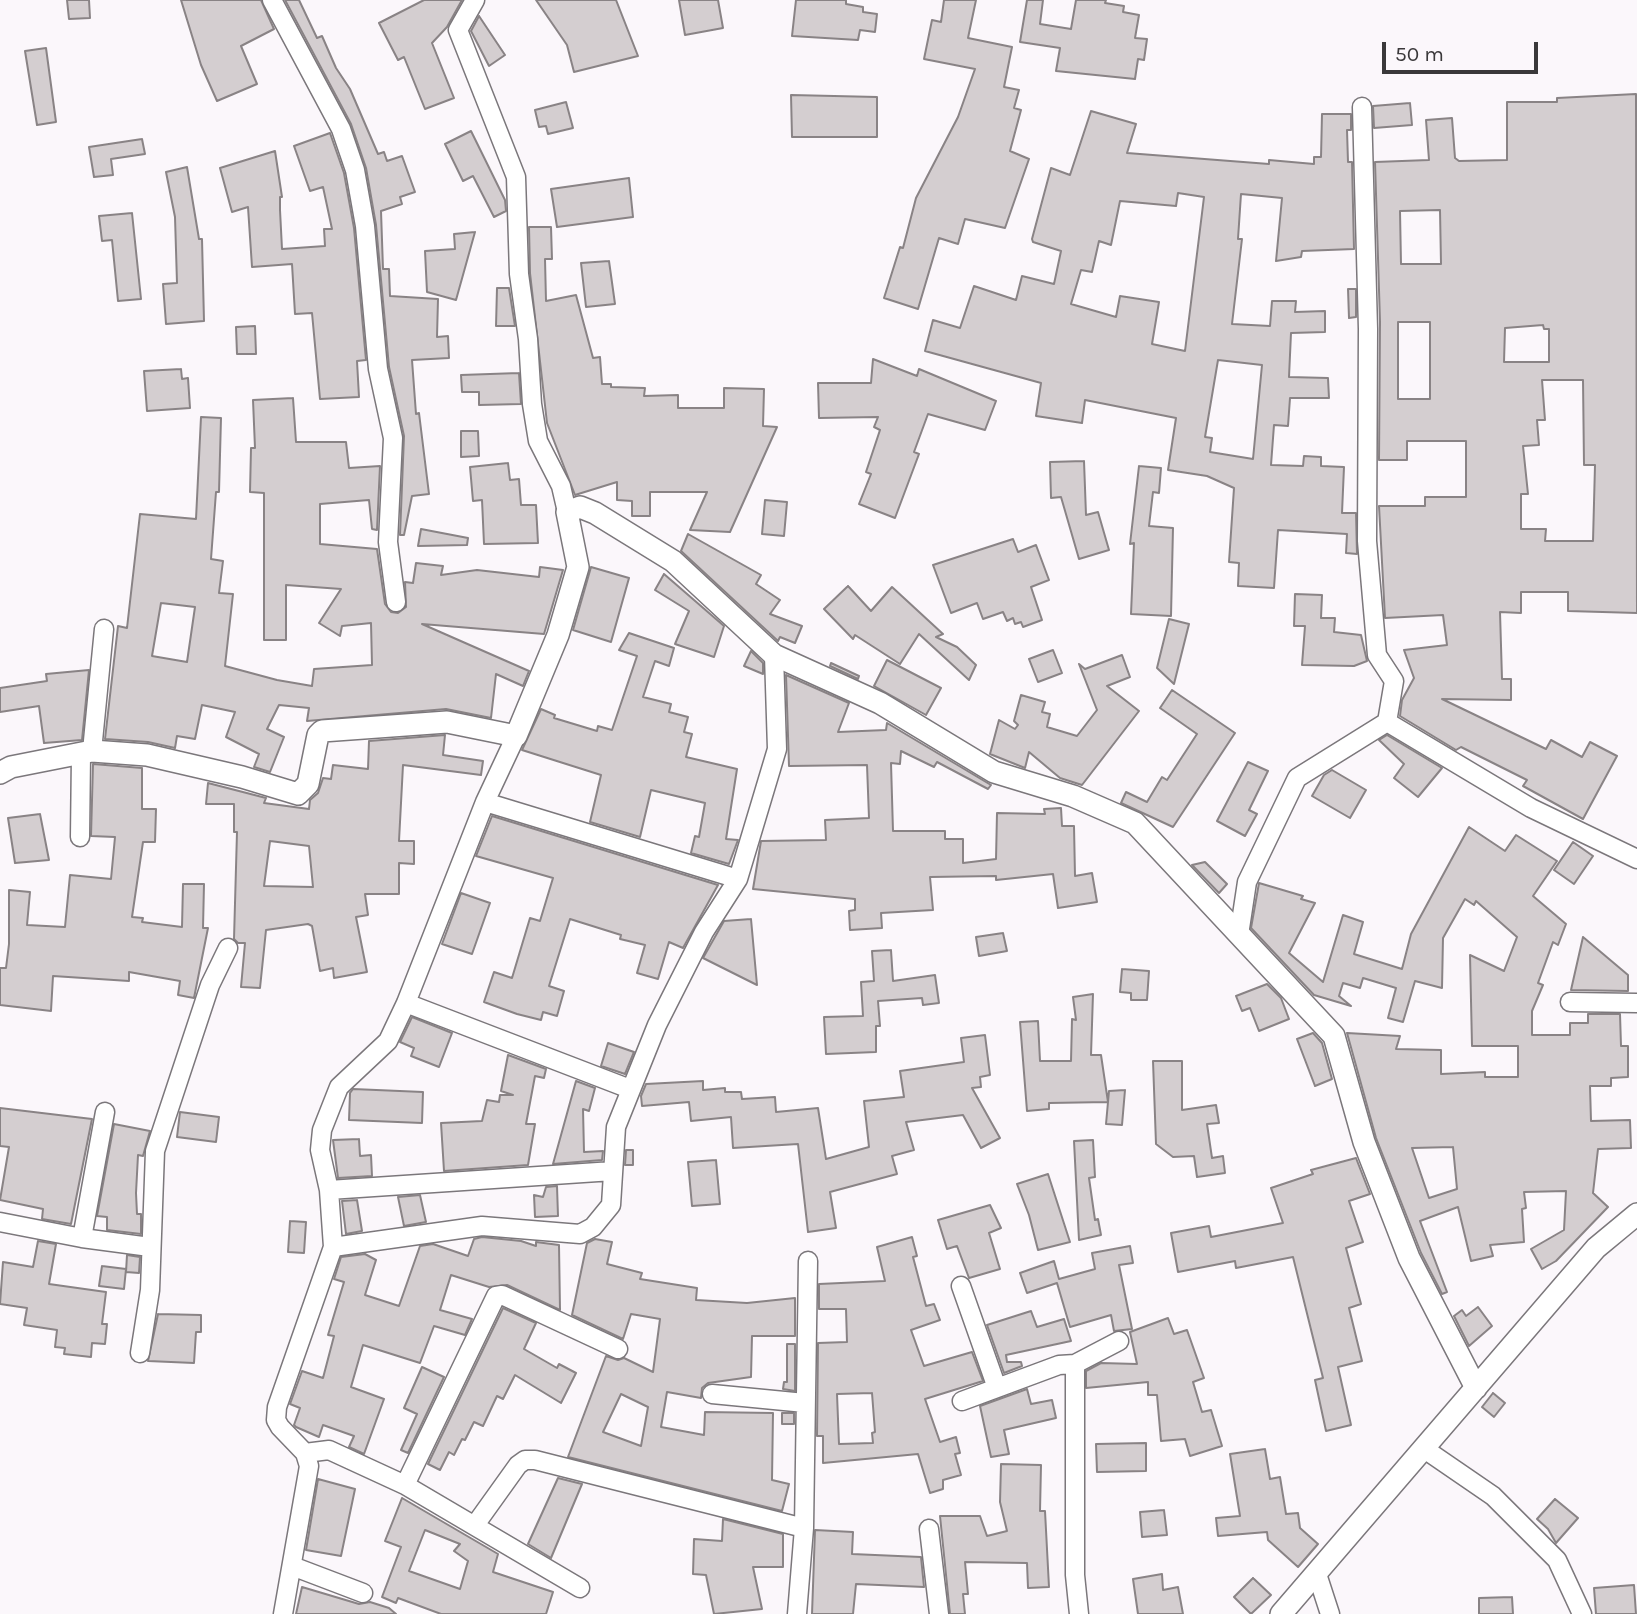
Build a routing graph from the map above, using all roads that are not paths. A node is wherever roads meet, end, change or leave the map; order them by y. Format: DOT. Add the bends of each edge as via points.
graph roads {
  1 [pos="272,0"];
  2 [pos="475,0"];
  3 [pos="1363,107"];
  4 [pos="567,512"];
  5 [pos="396,602"];
  6 [pos="104,629"];
  7 [pos="774,655"];
  8 [pos="1387,722"];
  9 [pos="516,736"];
  10 [pos="87,753"];
  11 [pos="0,773"];
  12 [pos="485,802"];
  13 [pos="80,837"];
  14 [pos="1637,859"];
  15 [pos="738,879"];
  16 [pos="1239,935"];
  17 [pos="228,948"];
  18 [pos="1570,1002"];
  19 [pos="406,1003"];
  20 [pos="1637,1003"];
  21 [pos="631,1089"];
  22 [pos="105,1111"];
  23 [pos="613,1171"];
  24 [pos="329,1190"];
  25 [pos="1637,1214"];
  26 [pos="0,1222"];
  27 [pos="82,1238"];
  28 [pos="150,1247"];
  29 [pos="333,1247"];
  30 [pos="808,1261"];
  31 [pos="961,1286"];
  32 [pos="1119,1341"];
  33 [pos="618,1349"];
  34 [pos="140,1353"];
  35 [pos="1075,1364"];
  36 [pos="997,1388"];
  37 [pos="1476,1388"];
  38 [pos="712,1394"];
  39 [pos="962,1401"];
  40 [pos="805,1402"];
  41 [pos="1423,1447"];
  42 [pos="305,1453"];
  43 [pos="405,1485"];
  44 [pos="475,1525"];
  45 [pos="804,1528"];
  46 [pos="929,1529"];
  47 [pos="292,1566"];
  48 [pos="1318,1574"];
  49 [pos="580,1588"];
  50 [pos="363,1593"];
  51 [pos="283,1614"];
  52 [pos="797,1614"];
  53 [pos="939,1614"];
  54 [pos="1079,1614"];
  55 [pos="1281,1614"];
  56 [pos="1330,1614"];
  57 [pos="1582,1614"];
  1 -- 5 [label="street" via="341,130 355,170 365,226 378,369 393,438 388,542"];
  2 -- 4 [label="street" via="458,30 516,177 519,274 532,404 538,441 561,486"];
  3 -- 8 [label="street" via="1367,541 1377,655 1394,681"];
  4 -- 7 [label="street" via="580,507 595,513 657,549"];
  4 -- 9 [label="street" via="578,567 558,635"];
  6 -- 10 [label="street"];
  7 -- 15 [label="street" via="777,750"];
  7 -- 16 [label="street" via="880,703 994,772 1073,796 1135,823"];
  8 -- 14 [label="street" via="1531,808"];
  8 -- 16 [label="street" via="1297,778 1247,882"];
  9 -- 10 [label="street" via="447,722 322,731 308,784 298,794 147,755"];
  9 -- 12 [label="street"];
  10 -- 11 [label="street"];
  10 -- 13 [label="street"];
  12 -- 15 [label="street"];
  12 -- 19 [label="street"];
  15 -- 21 [label="street" via="704,932"];
  16 -- 37 [label="street" via="1334,1036 1364,1142 1409,1258"];
  17 -- 28 [label="street" via="155,1151"];
  18 -- 20 [label="street"];
  19 -- 21 [label="street"];
  19 -- 24 [label="street" via="388,1041 339,1087 322,1130 320,1150"];
  21 -- 23 [label="street" via="616,1127"];
  22 -- 27 [label="street"];
  23 -- 24 [label="street"];
  23 -- 29 [label="street" via="611,1205 593,1227 580,1234 482,1226"];
  24 -- 29 [label="street"];
  25 -- 37 [label="street" via="1596,1248"];
  26 -- 27 [label="street"];
  27 -- 28 [label="street"];
  28 -- 34 [label="street" via="150,1290"];
  29 -- 42 [label="street" via="277,1407 280,1427"];
  30 -- 40 [label="street"];
  31 -- 36 [label="street"];
  32 -- 35 [label="street"];
  33 -- 43 [label="street" via="496,1296"];
  35 -- 36 [label="street" via="1059,1365"];
  35 -- 54 [label="street"];
  36 -- 39 [label="street"];
  37 -- 41 [label="street"];
  38 -- 40 [label="street"];
  40 -- 45 [label="street"];
  41 -- 48 [label="street"];
  41 -- 57 [label="street" via="1493,1496 1557,1560"];
  42 -- 43 [label="street" via="329,1450"];
  42 -- 47 [label="street" via="308,1479"];
  43 -- 44 [label="street"];
  44 -- 45 [label="street" via="518,1465 535,1460"];
  44 -- 49 [label="street"];
  45 -- 52 [label="street"];
  46 -- 53 [label="street"];
  47 -- 50 [label="street"];
  47 -- 51 [label="street"];
  48 -- 55 [label="street"];
  48 -- 56 [label="street"];
}
